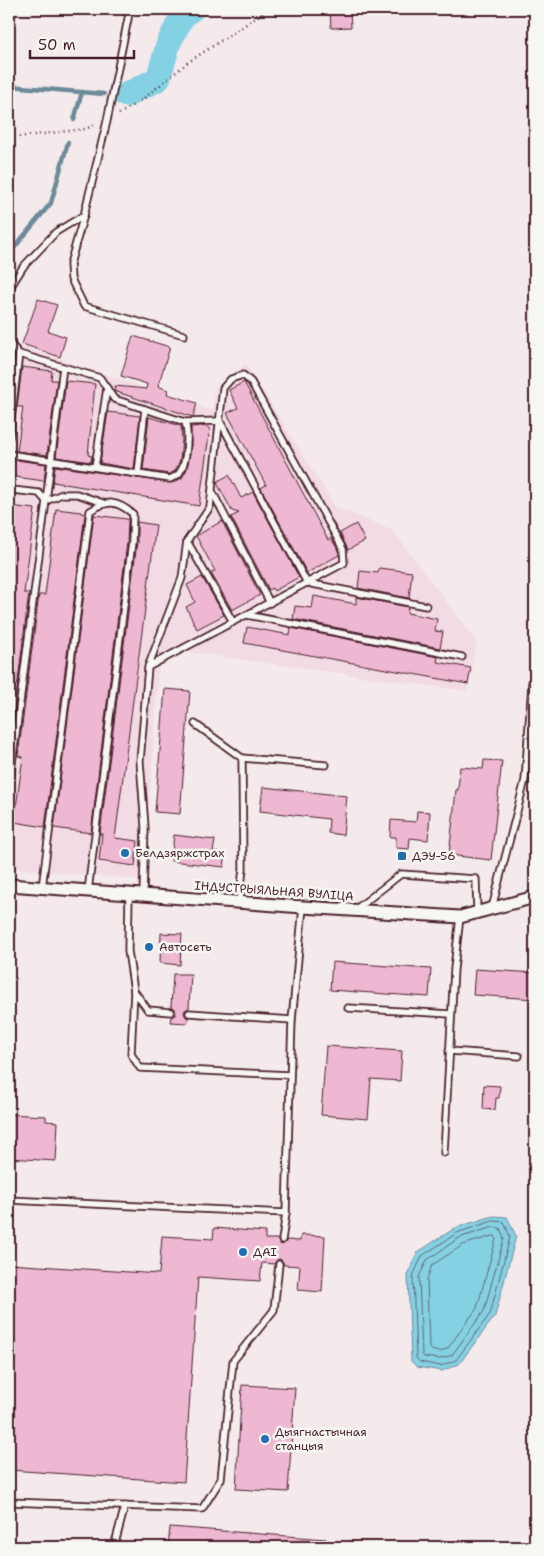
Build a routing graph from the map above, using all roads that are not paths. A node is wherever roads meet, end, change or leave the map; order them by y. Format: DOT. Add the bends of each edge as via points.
graph roads {
  1 [pos="130,9"];
  2 [pos="84,215"];
  3 [pos="9,289"];
  4 [pos="184,335"];
  5 [pos="9,342"];
  6 [pos="20,354"];
  7 [pos="63,367"];
  8 [pos="107,388"];
  9 [pos="145,409"];
  10 [pos="185,422"];
  11 [pos="220,422"];
  12 [pos="9,437"];
  13 [pos="9,454"];
  14 [pos="51,460"];
  15 [pos="95,467"];
  16 [pos="138,474"];
  17 [pos="9,491"];
  18 [pos="212,491"];
  19 [pos="46,501"];
  20 [pos="103,503"];
  21 [pos="187,541"];
  22 [pos="307,582"];
  23 [pos="270,603"];
  24 [pos="426,606"];
  25 [pos="247,615"];
  26 [pos="233,622"];
  27 [pos="462,657"];
  28 [pos="148,667"];
  29 [pos="532,682"];
  30 [pos="195,724"];
  31 [pos="527,757"];
  32 [pos="242,758"];
  33 [pos="535,758"];
  34 [pos="326,765"];
  35 [pos="9,788"];
  36 [pos="9,885"];
  37 [pos="42,888"];
  38 [pos="88,891"];
  39 [pos="129,895"];
  40 [pos="143,896"];
  41 [pos="535,897"];
  42 [pos="239,903"];
  43 [pos="303,907"];
  44 [pos="492,908"];
  45 [pos="354,910"];
  46 [pos="477,912"];
  47 [pos="460,917"];
  48 [pos="134,991"];
  49 [pos="348,1008"];
  50 [pos="171,1012"];
  51 [pos="189,1013"];
  52 [pos="451,1014"];
  53 [pos="292,1020"];
  54 [pos="449,1051"];
  55 [pos="519,1056"];
  56 [pos="290,1075"];
  57 [pos="444,1153"];
  58 [pos="9,1200"];
  59 [pos="286,1212"];
  60 [pos="282,1240"];
  61 [pos="279,1264"];
  62 [pos="9,1502"];
  63 [pos="126,1506"];
  64 [pos="114,1547"];
  1 -- 2 [label="lane"];
  2 -- 3 [label="lane" via="56,232 22,267"];
  2 -- 4 [label="lane" via="70,264 72,278 84,306"];
  5 -- 6 [label="lane"];
  6 -- 7 [label="lane"];
  6 -- 12 [label="lane"];
  7 -- 8 [label="lane" via="100,378"];
  7 -- 14 [label="lane"];
  8 -- 9 [label="lane" via="114,399"];
  8 -- 15 [label="lane"];
  9 -- 10 [label="lane"];
  9 -- 16 [label="lane"];
  10 -- 11 [label="lane"];
  10 -- 16 [label="lane" via="188,431 184,464 179,474 170,479"];
  11 -- 18 [label="lane"];
  11 -- 22 [label="lane"];
  11 -- 22 [label="lane" via="223,388 231,379 243,375 251,382 343,549 344,563"];
  13 -- 14 [label="lane"];
  14 -- 15 [label="lane"];
  14 -- 19 [label="lane"];
  15 -- 16 [label="lane"];
  17 -- 19 [label="lane" via="39,493"];
  18 -- 21 [label="lane" via="210,507"];
  18 -- 23 [label="lane"];
  19 -- 20 [label="lane" via="62,494 77,494"];
  19 -- 35 [label="lane"];
  20 -- 37 [label="lane" via="90,511"];
  20 -- 38 [label="lane" via="121,504 133,514 132,542"];
  21 -- 26 [label="lane"];
  21 -- 28 [label="lane" via="182,578"];
  22 -- 23 [label="lane"];
  22 -- 24 [label="lane"];
  23 -- 25 [label="lane"];
  25 -- 26 [label="lane"];
  25 -- 27 [label="lane"];
  26 -- 28 [label="lane"];
  28 -- 40 [label="lane" via="140,761 145,828"];
  29 -- 31 [label="lane"];
  30 -- 32 [label="lane"];
  31 -- 33 [label="lane"];
  31 -- 44 [label="lane" via="526,780"];
  32 -- 34 [label="lane"];
  32 -- 42 [label="lane" via="244,869"];
  36 -- 37 [label="street, ІНДУСТРЫЯЛЬНАЯ ВУЛІЦА"];
  37 -- 38 [label="street, ІНДУСТРЫЯЛЬНАЯ ВУЛІЦА"];
  38 -- 39 [label="street, ІНДУСТРЫЯЛЬНАЯ ВУЛІЦА"];
  39 -- 40 [label="street, ІНДУСТРЫЯЛЬНАЯ ВУЛІЦА"];
  39 -- 48 [label="lane" via="128,952"];
  40 -- 42 [label="street, ІНДУСТРЫЯЛЬНАЯ ВУЛІЦА"];
  41 -- 44 [label="street, ІНДУСТРЫЯЛЬНАЯ ВУЛІЦА"];
  42 -- 43 [label="street, ІНДУСТРЫЯЛЬНАЯ ВУЛІЦА"];
  43 -- 45 [label="street, ІНДУСТРЫЯЛЬНАЯ ВУЛІЦА"];
  43 -- 53 [label="lane"];
  44 -- 46 [label="street, ІНДУСТРЫЯЛЬНАЯ ВУЛІЦА"];
  45 -- 46 [label="lane" via="401,874 476,879"];
  45 -- 47 [label="street, ІНДУСТРЫЯЛЬНАЯ ВУЛІЦА"];
  46 -- 47 [label="street, ІНДУСТРЫЯЛЬНАЯ ВУЛІЦА"];
  47 -- 52 [label="lane"];
  48 -- 50 [label="lane" via="148,1010"];
  48 -- 56 [label="lane" via="131,1054 140,1068"];
  49 -- 52 [label="lane"];
  51 -- 53 [label="lane"];
  52 -- 54 [label="lane"];
  53 -- 56 [label="lane"];
  54 -- 55 [label="lane"];
  54 -- 57 [label="lane"];
  56 -- 59 [label="lane"];
  58 -- 59 [label="lane"];
  59 -- 60 [label="lane"];
  61 -- 63 [label="lane" via="274,1310 234,1361 221,1479 202,1508"];
  62 -- 63 [label="lane"];
  63 -- 64 [label="lane"];
}
